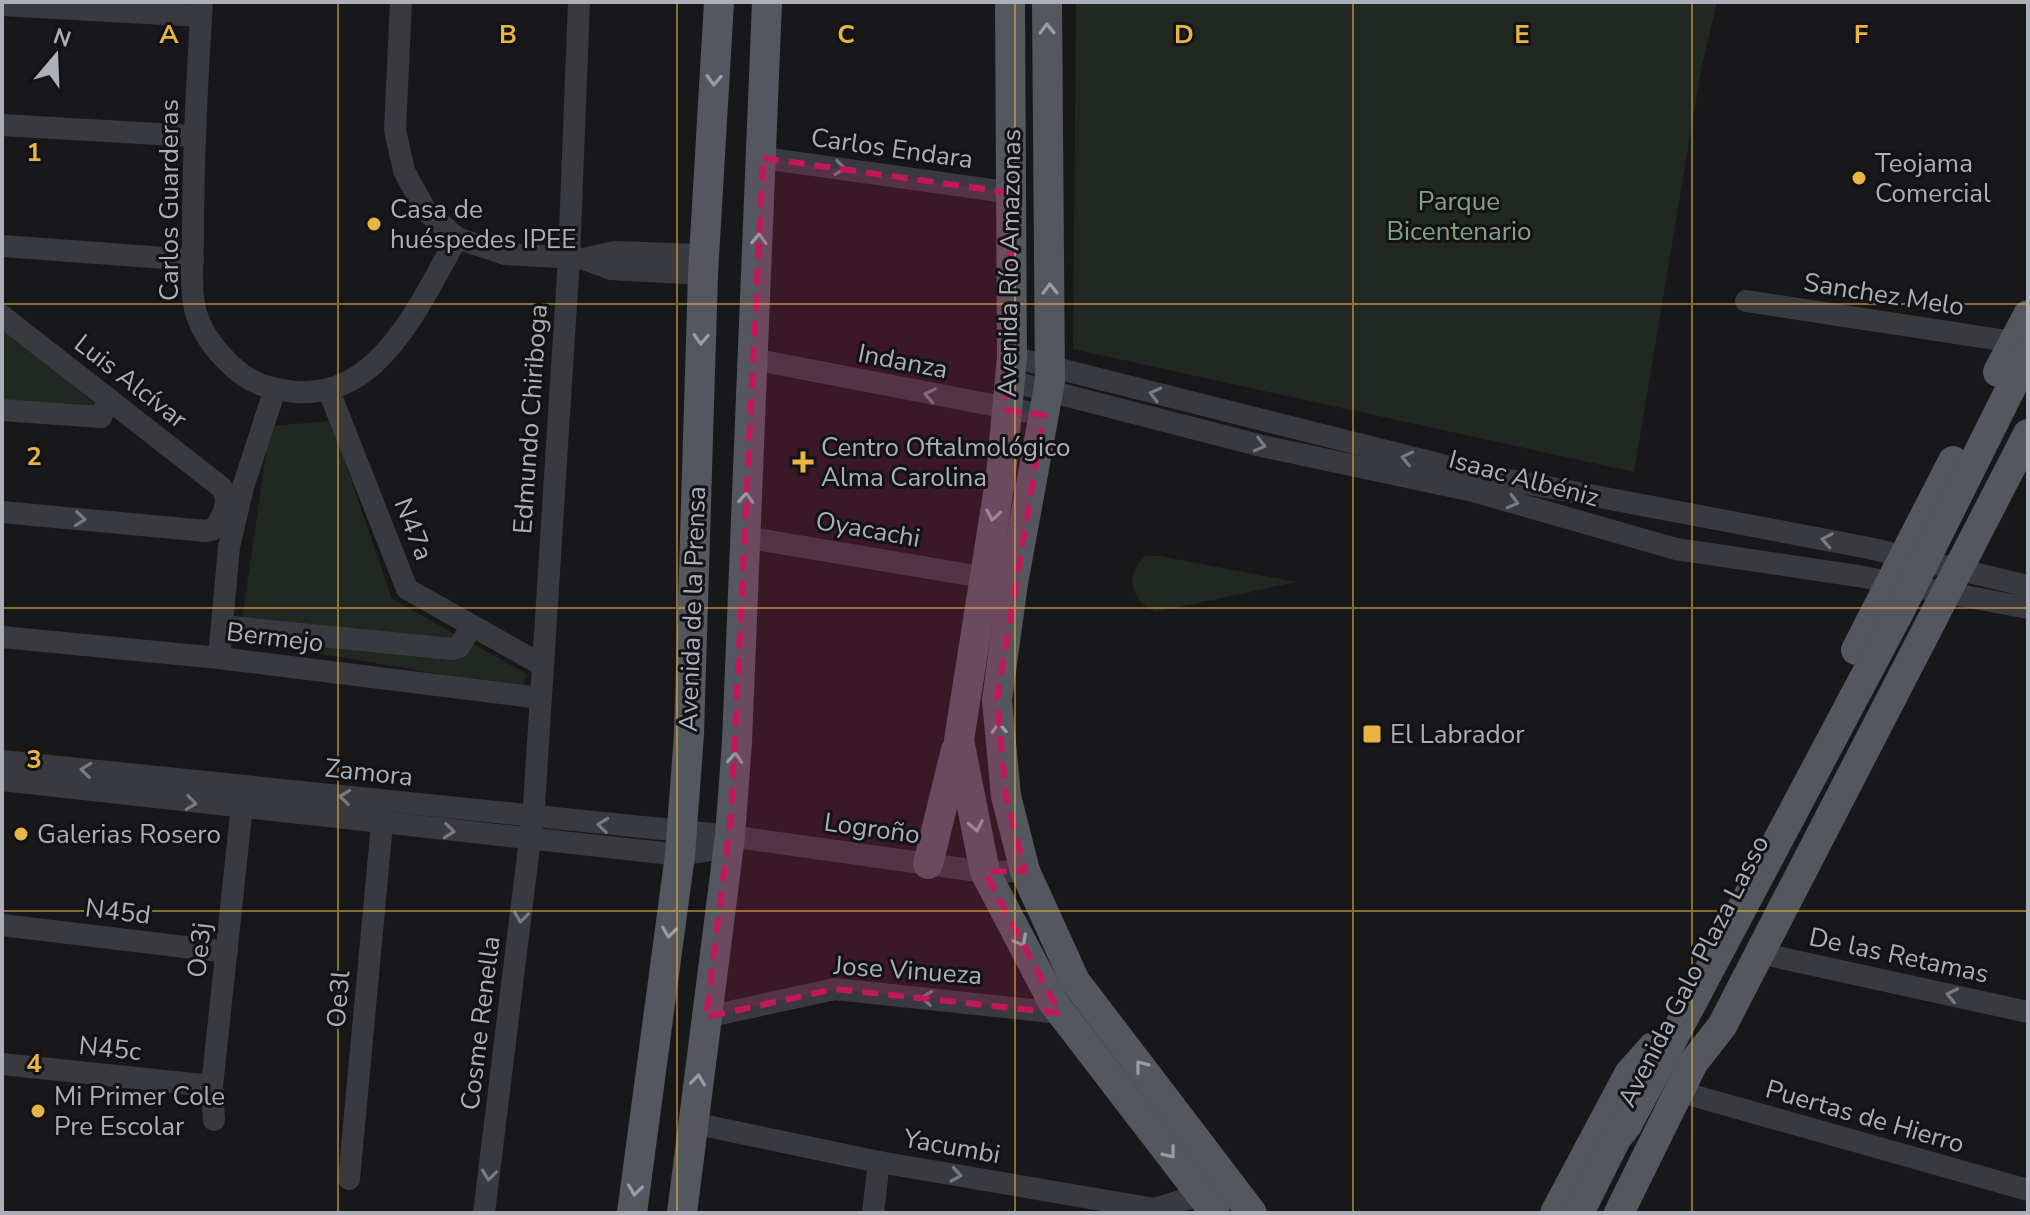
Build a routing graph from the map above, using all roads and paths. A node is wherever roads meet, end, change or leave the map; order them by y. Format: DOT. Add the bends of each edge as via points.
graph roads {
  1 [pos="401,2"];
  2 [pos="579,2"];
  3 [pos="719,2"];
  4 [pos="767,2"];
  5 [pos="1010,2"];
  6 [pos="1047,2"];
  7 [pos="2,5"];
  8 [pos="202,9"];
  9 [pos="2,125"];
  10 [pos="193,136"];
  11 [pos="763,158"];
  12 [pos="1013,193"];
  13 [pos="457,238"];
  14 [pos="2,246"];
  15 [pos="577,258"];
  16 [pos="193,260"];
  17 [pos="703,264"];
  18 [pos="1746,301"];
  19 [pos="2028,315"];
  20 [pos="2,316"];
  21 [pos="2021,348"];
  22 [pos="752,359"];
  23 [pos="1010,383"];
  24 [pos="275,389"];
  25 [pos="2028,390"];
  26 [pos="329,391"];
  27 [pos="1048,391"];
  28 [pos="109,399"];
  29 [pos="2,410"];
  30 [pos="2028,434"];
  31 [pos="1476,482"];
  32 [pos="229,503"];
  33 [pos="2,512"];
  34 [pos="744,537"];
  35 [pos="1926,575"];
  36 [pos="982,577"];
  37 [pos="2028,586"];
  38 [pos="2028,608"];
  39 [pos="222,626"];
  40 [pos="472,626"];
  41 [pos="2,637"];
  42 [pos="219,658"];
  43 [pos="542,665"];
  44 [pos="540,698"];
  45 [pos="959,740"];
  46 [pos="2,761"];
  47 [pos="2,780"];
  48 [pos="244,787"];
  49 [pos="242,810"];
  50 [pos="533,817"];
  51 [pos="382,824"];
  52 [pos="531,840"];
  53 [pos="723,842"];
  54 [pos="680,844"];
  55 [pos="928,864"];
  56 [pos="1025,871"];
  57 [pos="985,872"];
  58 [pos="2,925"];
  59 [pos="227,952"];
  60 [pos="1759,953"];
  61 [pos="2028,1012"];
  62 [pos="1060,1013"];
  63 [pos="706,1017"];
  64 [pos="1722,1026"];
  65 [pos="1653,1047"];
  66 [pos="1693,1063"];
  67 [pos="2,1064"];
  68 [pos="212,1086"];
  69 [pos="1688,1094"];
  70 [pos="214,1120"];
  71 [pos="693,1123"];
  72 [pos="1616,1139"];
  73 [pos="879,1162"];
  74 [pos="1224,1172"];
  75 [pos="349,1179"];
  76 [pos="2028,1190"];
  77 [pos="1208,1204"];
  78 [pos="484,1213"];
  79 [pos="632,1213"];
  80 [pos="682,1213"];
  81 [pos="873,1213"];
  82 [pos="1252,1213"];
  83 [pos="1266,1213"];
  84 [pos="1555,1213"];
  85 [pos="1579,1213"];
  86 [pos="1619,1213"];
  87 [pos="1633,1213"];
  1 -- 13 [label="street" via="395,130 404,171 426,211"];
  2 -- 15 [label="street, Edmundo Chiriboga"];
  3 -- 17 [label="main road, Avenida de la Prensa, one-way"];
  4 -- 11 [label="main road, Avenida de la Prensa"];
  5 -- 12 [label="main road, Avenida Río Amazonas"];
  27 -- 6 [label="main road, Avenida Río Amazonas, one-way"];
  7 -- 8 [label="street"];
  8 -- 10 [label="street, Carlos Guarderas"];
  9 -- 10 [label="street"];
  10 -- 16 [label="street, Carlos Guarderas"];
  11 -- 12 [label="street, Carlos Endara, one-way"];
  22 -- 11 [label="main road, Avenida de la Prensa, one-way"];
  12 -- 23 [label="main road, Avenida Río Amazonas"];
  13 -- 15 [label="street" via="505,254"];
  13 -- 26 [label="street, Carlos Guarderas" via="397,339 370,370"];
  14 -- 16 [label="street"];
  15 -- 17 [label="street" via="614,252"];
  15 -- 43 [label="street, Edmundo Chiriboga"];
  16 -- 24 [label="street, Carlos Guarderas" via="197,316 222,356 254,382"];
  17 -- 54 [label="main road, Avenida de la Prensa, one-way" via="689,734"];
  18 -- 21 [label="street, Sanchez Melo"];
  19 -- 21 [label="main road, Avenida Galo Plaza Lasso"];
  20 -- 28 [label="street, Luis Alcívar"];
  21 -- 35 [label="main road, Avenida Galo Plaza Lasso"];
  23 -- 22 [label="street, Indanza, one-way"];
  34 -- 22 [label="main road, Avenida de la Prensa, one-way"];
  23 -- 27 [label="street, Isaac Albéniz"];
  23 -- 27 [label="street, Indanza"];
  23 -- 36 [label="main road, Avenida Río Amazonas, one-way" via="1001,475"];
  24 -- 26 [label="street, Carlos Guarderas"];
  24 -- 32 [label="street"];
  25 -- 35 [label="main road, Avenida Galo Plaza Lasso"];
  26 -- 40 [label="street, N47a" via="407,589"];
  27 -- 31 [label="street, Isaac Albéniz"];
  56 -- 27 [label="main road, Avenida Río Amazonas, one-way" via="1006,796 997,700"];
  28 -- 29 [label="street" via="101,417"];
  28 -- 32 [label="street, Luis Alcívar"];
  30 -- 35 [label="main road, Avenida Galo Plaza Lasso"];
  35 -- 31 [label="street, Isaac Albéniz, one-way"];
  31 -- 35 [label="street, Isaac Albéniz, one-way" via="1676,549"];
  33 -- 32 [label="street, one-way" via="206,531 214,529"];
  32 -- 39 [label="street"];
  34 -- 36 [label="street, Oyacachi"];
  53 -- 34 [label="main road, Avenida de la Prensa, one-way"];
  35 -- 37 [label="street, Isaac Albéniz"];
  35 -- 38 [label="street, Isaac Albéniz"];
  35 -- 60 [label="main road, Avenida Galo Plaza Lasso"];
  35 -- 65 [label="main road, Avenida Galo Plaza Lasso"];
  35 -- 66 [label="main road, Avenida Galo Plaza Lasso" via="1693,1049"];
  35 -- 72 [label="main road, Avenida Galo Plaza Lasso"];
  36 -- 45 [label="main road, Avenida Río Amazonas"];
  39 -- 40 [label="street" via="452,649"];
  39 -- 42 [label="street"];
  40 -- 43 [label="street, N47a"];
  41 -- 42 [label="street, Bermejo"];
  42 -- 44 [label="street, Bermejo"];
  43 -- 44 [label="street, Edmundo Chiriboga"];
  44 -- 50 [label="street, Edmundo Chiriboga"];
  45 -- 55 [label="main road"];
  45 -- 57 [label="main road, Avenida Río Amazonas, one-way"];
  48 -- 46 [label="street, Zamora, one-way"];
  47 -- 49 [label="street, Zamora, one-way"];
  48 -- 49 [label="street, Oe3j"];
  50 -- 48 [label="street, Zamora, one-way"];
  49 -- 51 [label="street, Zamora"];
  49 -- 59 [label="street, Oe3j"];
  50 -- 52 [label="street, Edmundo Chiriboga"];
  54 -- 50 [label="street, Zamora, one-way"];
  51 -- 52 [label="street, Zamora, one-way"];
  51 -- 75 [label="street, Oe3l"];
  52 -- 54 [label="street, Zamora"];
  52 -- 78 [label="street, Cosme Renella, one-way"];
  53 -- 54 [label="street, Zamora"];
  53 -- 55 [label="street, Logroño"];
  53 -- 63 [label="main road, Avenida de la Prensa"];
  54 -- 79 [label="main road, Avenida de la Prensa, one-way"];
  55 -- 57 [label="street, Logroño"];
  56 -- 57 [label="street, Logroño"];
  74 -- 56 [label="main road, Avenida Río Amazonas, one-way" via="1075,981"];
  57 -- 62 [label="main road, Avenida Río Amazonas, one-way"];
  58 -- 59 [label="street, N45d"];
  59 -- 68 [label="street, Oe3j"];
  61 -- 60 [label="street, De las Retamas, one-way"];
  60 -- 64 [label="main road, Avenida Galo Plaza Lasso"];
  62 -- 63 [label="street, Jose Vinueza, one-way" via="835,989"];
  62 -- 77 [label="main road, Avenida Río Amazonas, one-way"];
  71 -- 63 [label="main road, Avenida de la Prensa, one-way"];
  64 -- 66 [label="main road, Avenida Galo Plaza Lasso"];
  64 -- 69 [label="main road"];
  65 -- 72 [label="main road, Avenida Galo Plaza Lasso" via="1617,1121"];
  65 -- 84 [label="main road" via="1629,1074"];
  66 -- 86 [label="main road"];
  67 -- 68 [label="street, N45c"];
  68 -- 70 [label="street, Oe3j"];
  69 -- 76 [label="street, Puertas de Hierro"];
  69 -- 87 [label="main road"];
  71 -- 73 [label="street, Yacumbi"];
  71 -- 80 [label="main road, Avenida de la Prensa"];
  72 -- 85 [label="main road"];
  73 -- 77 [label="street, Yacumbi, one-way" via="1155,1209"];
  73 -- 81 [label="street"];
  74 -- 82 [label="main road, Avenida Río Amazonas"];
  74 -- 83 [label="main road"];
}
